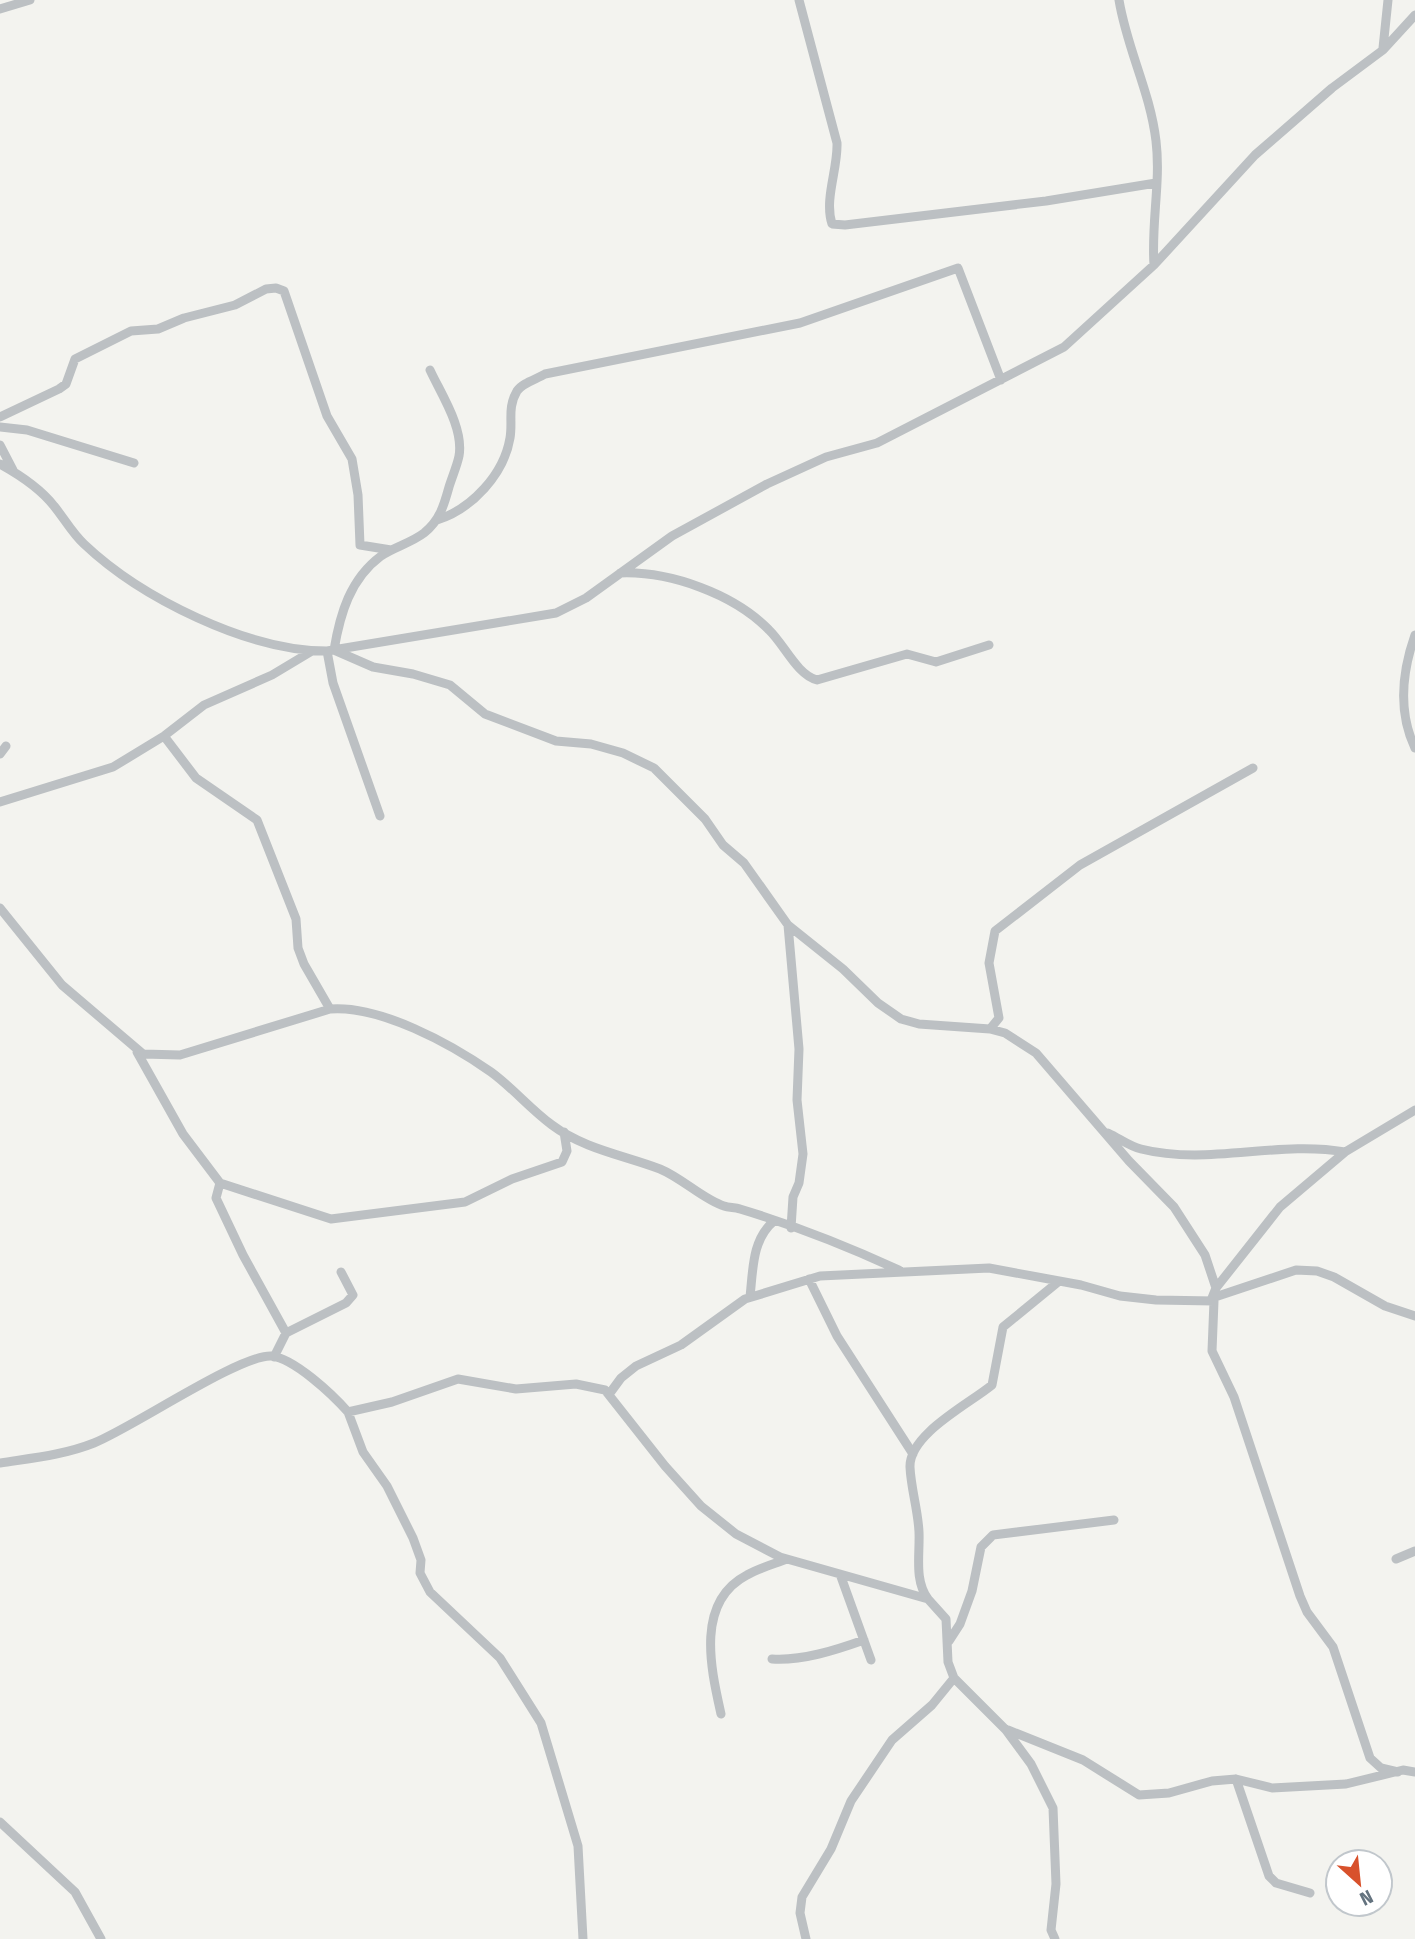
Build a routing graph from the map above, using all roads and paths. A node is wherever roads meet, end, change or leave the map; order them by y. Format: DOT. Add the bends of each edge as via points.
graph roads {
  1 [pos="30,0"];
  2 [pos="799,0"];
  3 [pos="1119,0"];
  4 [pos="1388,0"];
  5 [pos="0,9"];
  6 [pos="1415,15"];
  7 [pos="1383,50"];
  8 [pos="1157,183"];
  9 [pos="1154,265"];
  10 [pos="430,370"];
  11 [pos="1001,380"];
  12 [pos="0,417"];
  13 [pos="0,428"];
  14 [pos="0,445"];
  15 [pos="134,463"];
  16 [pos="0,464"];
  17 [pos="14,471"];
  18 [pos="438,520"];
  19 [pos="392,551"];
  20 [pos="620,573"];
  21 [pos="1415,635"];
  22 [pos="989,645"];
  23 [pos="312,651"];
  24 [pos="331,651"];
  25 [pos="164,736"];
  26 [pos="1415,748"];
  27 [pos="1254,768"];
  28 [pos="0,802"];
  29 [pos="380,816"];
  30 [pos="0,908"];
  31 [pos="788,925"];
  32 [pos="330,1009"];
  33 [pos="990,1029"];
  34 [pos="137,1051"];
  35 [pos="1415,1110"];
  36 [pos="1103,1130"];
  37 [pos="564,1132"];
  38 [pos="1345,1152"];
  39 [pos="220,1183"];
  40 [pos="774,1221"];
  41 [pos="791,1228"];
  42 [pos="899,1270"];
  43 [pos="341,1272"];
  44 [pos="809,1279"];
  45 [pos="1058,1282"];
  46 [pos="1216,1288"];
  47 [pos="750,1297"];
  48 [pos="1213,1299"];
  49 [pos="1415,1316"];
  50 [pos="286,1333"];
  51 [pos="274,1357"];
  52 [pos="610,1393"];
  53 [pos="348,1412"];
  54 [pos="913,1454"];
  55 [pos="0,1463"];
  56 [pos="1114,1520"];
  57 [pos="1415,1550"];
  58 [pos="787,1559"];
  59 [pos="1396,1559"];
  60 [pos="840,1574"];
  61 [pos="928,1599"];
  62 [pos="864,1640"];
  63 [pos="948,1642"];
  64 [pos="772,1659"];
  65 [pos="871,1660"];
  66 [pos="954,1678"];
  67 [pos="721,1714"];
  68 [pos="1006,1730"];
  69 [pos="1398,1772"];
  70 [pos="1415,1772"];
  71 [pos="1236,1779"];
  72 [pos="0,1822"];
  73 [pos="1310,1894"];
  74 [pos="101,1939"];
  75 [pos="583,1939"];
  76 [pos="806,1939"];
  77 [pos="1055,1939"];
  1 -- 5 [label="street"];
  2 -- 8 [label="street" via="837,143 829,207 832,224 1046,201"];
  3 -- 8 [label="street" via="1129,52 1151,105"];
  4 -- 7 [label="street"];
  6 -- 7 [label="street"];
  7 -- 9 [label="street" via="1255,155"];
  8 -- 9 [label="street" via="1151,234"];
  9 -- 11 [label="street" via="1064,346"];
  10 -- 18 [label="street" via="452,418 460,449"];
  11 -- 18 [label="street" via="958,268 800,323 545,374 518,388 508,412 510,437 501,469 451,515"];
  11 -- 20 [label="street" via="877,443 826,457 767,484 672,536"];
  12 -- 19 [label="street" via="59,389 72,374 75,359 131,331 158,329 276,288 284,291 327,416 352,460 360,545"];
  13 -- 15 [label="street" via="27,430"];
  14 -- 17 [label="street"];
  16 -- 17 [label="street"];
  17 -- 23 [label="street" via="52,504 80,541 149,594 216,626"];
  18 -- 19 [label="street"];
  19 -- 24 [label="street" via="367,569 351,590"];
  20 -- 22 [label="street" via="666,578 720,597 755,616 805,675 817,680 907,654 936,662"];
  20 -- 24 [label="street" via="570,607 537,619"];
  21 -- 26 [label="street" via="1404,667 1405,722"];
  23 -- 24 [label="street"];
  23 -- 25 [label="street" via="272,675 204,705"];
  24 -- 29 [label="street" via="333,683"];
  24 -- 31 [label="street" via="373,667 450,685 485,714 556,741 623,752 654,768 744,863"];
  25 -- 28 [label="street" via="95,775"];
  25 -- 32 [label="street" via="196,778 257,820 296,919 304,964"];
  27 -- 33 [label="street" via="1080,865 995,931 989,963 999,1018"];
  30 -- 34 [label="street" via="62,985"];
  31 -- 33 [label="street" via="901,1018 919,1024"];
  31 -- 41 [label="street" via="803,1154"];
  32 -- 34 [label="street" via="180,1055"];
  32 -- 37 [label="street" via="350,1008 435,1039 492,1073"];
  33 -- 36 [label="street" via="1006,1033 1036,1053"];
  34 -- 39 [label="street" via="183,1134"];
  35 -- 38 [label="street"];
  36 -- 38 [label="street" via="1133,1146 1168,1153 1230,1154 1294,1147"];
  36 -- 46 [label="street" via="1174,1208 1205,1255"];
  37 -- 39 [label="street" via="567,1151 562,1162 465,1202 335,1219"];
  37 -- 40 [label="street" via="598,1149 663,1170 723,1206"];
  38 -- 46 [label="street" via="1280,1207"];
  39 -- 50 [label="street" via="216,1198"];
  40 -- 41 [label="street"];
  40 -- 47 [label="street" via="763,1229 755,1254"];
  41 -- 42 [label="street"];
  42 -- 44 [label="street"];
  42 -- 45 [label="street" via="989,1268"];
  43 -- 50 [label="street" via="353,1295 346,1303"];
  44 -- 47 [label="street"];
  44 -- 54 [label="street" via="837,1336"];
  45 -- 48 [label="street" via="1156,1300"];
  45 -- 54 [label="street" via="1003,1327 992,1385 939,1424"];
  46 -- 48 [label="street"];
  47 -- 52 [label="street" via="681,1345 636,1366"];
  48 -- 49 [label="street" via="1296,1270 1317,1271"];
  48 -- 69 [label="street" via="1212,1351 1231,1389 1300,1596 1333,1647 1370,1758 1381,1768"];
  50 -- 51 [label="street"];
  51 -- 53 [label="street" via="326,1386"];
  51 -- 55 [label="street" via="237,1368 95,1443"];
  52 -- 53 [label="street" via="576,1384 516,1389 458,1379"];
  52 -- 58 [label="street" via="702,1506 736,1534"];
  53 -- 75 [label="street" via="363,1452 387,1486 413,1538 421,1560 420,1573 430,1592 500,1658 541,1723 578,1846"];
  54 -- 61 [label="street" via="918,1581"];
  56 -- 63 [label="street" via="986,1539 960,1624"];
  57 -- 59 [label="street"];
  58 -- 60 [label="street"];
  58 -- 67 [label="street" via="745,1575 712,1620 709,1642"];
  60 -- 61 [label="street"];
  60 -- 62 [label="street"];
  61 -- 63 [label="street" via="946,1619"];
  62 -- 64 [label="street" via="785,1660"];
  62 -- 65 [label="street"];
  63 -- 66 [label="street"];
  66 -- 68 [label="street"];
  66 -- 76 [label="street" via="932,1705 892,1740 851,1801 831,1849 802,1897 800,1913"];
  68 -- 71 [label="street" via="1083,1759 1139,1795"];
  68 -- 77 [label="street" via="1054,1808 1056,1884 1051,1930"];
  69 -- 70 [label="street"];
  69 -- 71 [label="street" via="1346,1784 1287,1788"];
  71 -- 73 [label="street" via="1269,1876 1276,1883"];
  72 -- 74 [label="street" via="75,1892"];
}
